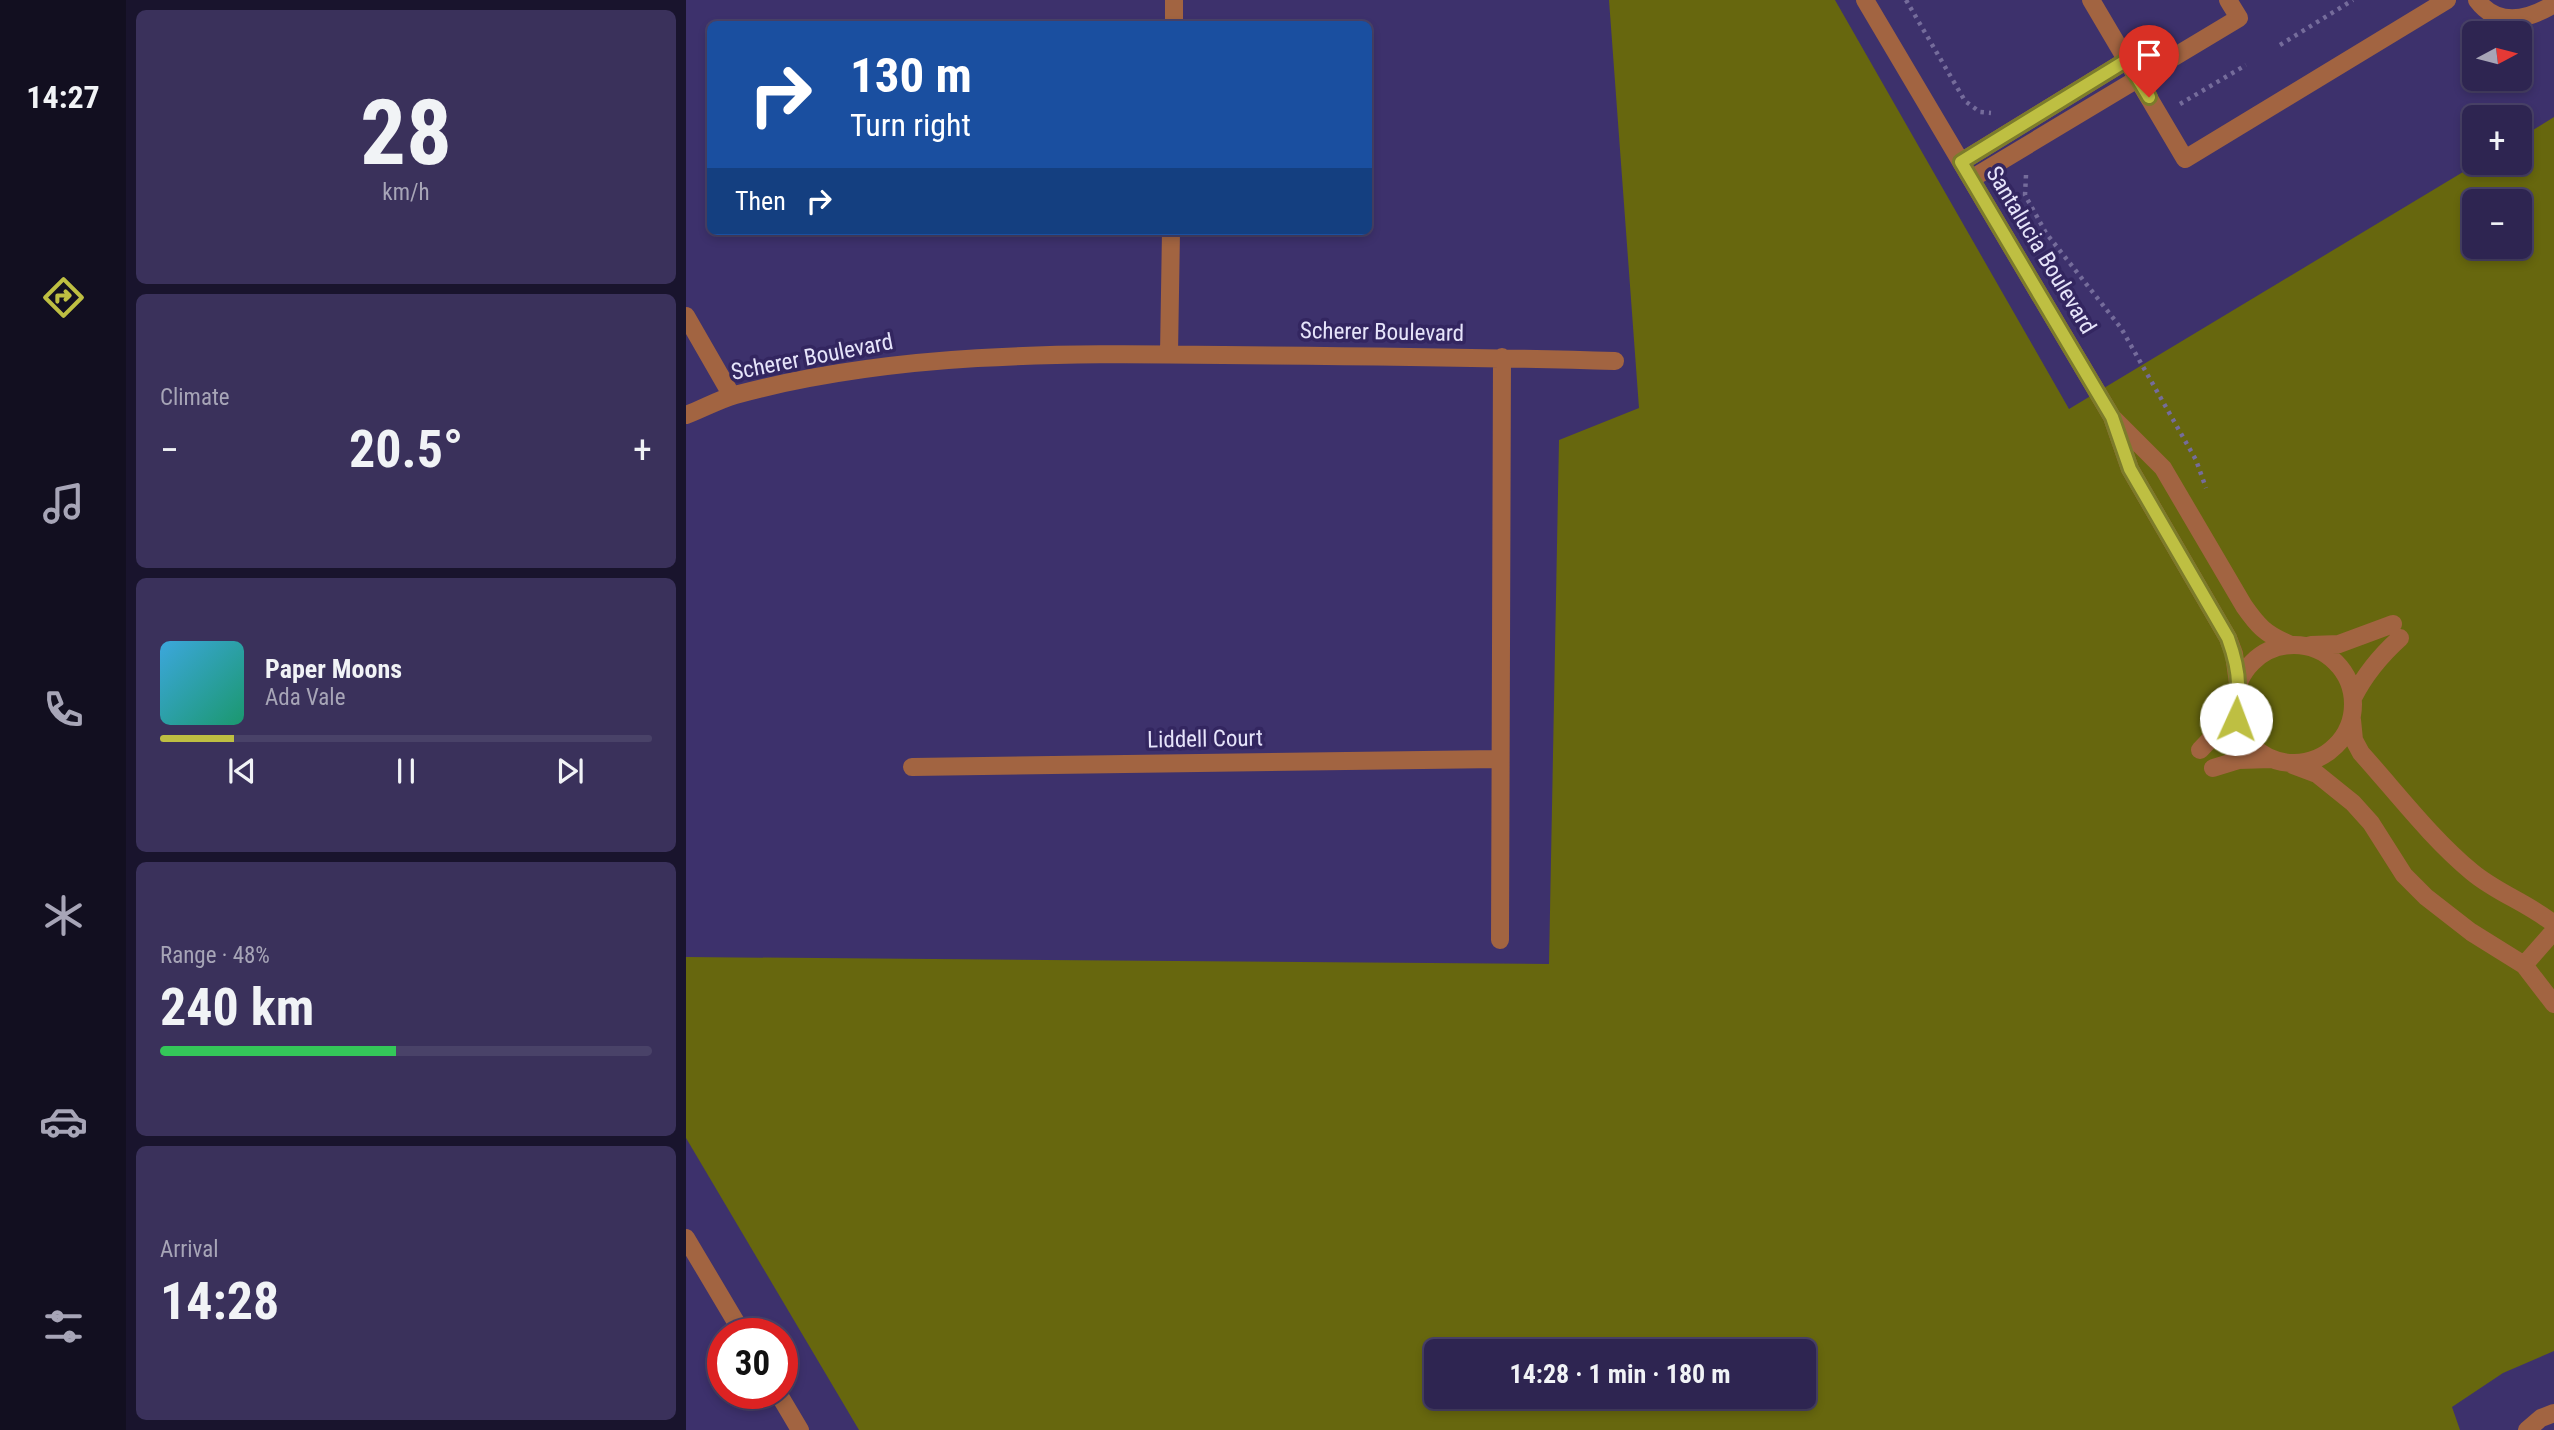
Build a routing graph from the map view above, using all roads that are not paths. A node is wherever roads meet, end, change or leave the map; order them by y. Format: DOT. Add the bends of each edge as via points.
graph roads {
  1 [pos="1174,0"];
  2 [pos="1865,0"];
  3 [pos="2091,0"];
  4 [pos="2228,0"];
  5 [pos="2448,0"];
  6 [pos="2477,0"];
  7 [pos="2554,4"];
  8 [pos="1174,21"];
  9 [pos="2127,60"];
  10 [pos="2138,79"];
  11 [pos="1961,162"];
  12 [pos="1971,180"];
  13 [pos="1171,235"];
  14 [pos="686,316"];
  15 [pos="1169,354"];
  16 [pos="1502,357"];
  17 [pos="1615,360"];
  18 [pos="732,396"];
  19 [pos="686,415"];
  20 [pos="2112,417"];
  21 [pos="2289,644"];
  22 [pos="2308,645"];
  23 [pos="2238,683"];
  24 [pos="2353,698"];
  25 [pos="2234,701"];
  26 [pos="2352,717"];
  27 [pos="2200,750"];
  28 [pos="1499,760"];
  29 [pos="2280,761"];
  30 [pos="912,767"];
  31 [pos="2213,768"];
  32 [pos="2554,924"];
  33 [pos="2554,931"];
  34 [pos="1500,940"];
  35 [pos="2524,965"];
  36 [pos="2554,1004"];
  37 [pos="686,1238"];
  38 [pos="734,1318"];
  39 [pos="788,1409"];
  40 [pos="2554,1413"];
  41 [pos="800,1430"];
  42 [pos="2527,1430"];
  1 -- 8 [label="street"];
  2 -- 11 [label="street, Santalucia Boulevard"];
  3 -- 9 [label="street"];
  4 -- 10 [label="street" via="2239,18"];
  5 -- 10 [label="street" via="2185,159"];
  6 -- 7 [label="street" via="2500,19 2540,12"];
  9 -- 10 [label="street"];
  9 -- 11 [label="street"];
  10 -- 12 [label="street"];
  11 -- 12 [label="street, Santalucia Boulevard"];
  12 -- 20 [label="street, Santalucia Boulevard"];
  13 -- 15 [label="street"];
  14 -- 18 [label="street"];
  15 -- 16 [label="street, Scherer Boulevard"];
  15 -- 18 [label="street, Scherer Boulevard" via="922,360"];
  16 -- 17 [label="street, Scherer Boulevard"];
  16 -- 28 [label="street"];
  18 -- 19 [label="street, Scherer Boulevard"];
  20 -- 21 [label="street, Santalucia Boulevard" via="2163,468 2257,624"];
  20 -- 23 [label="street, Santalucia Boulevard" via="2130,469 2228,638"];
  21 -- 22 [label="street, Santalucia Boulevard"];
  21 -- 23 [label="street, Santalucia Boulevard" via="2258,656"];
  22 -- 24 [label="street, Santalucia Boulevard" via="2339,664"];
  22 -- 24 [label="street" via="2339,644 2396,631"];
  23 -- 25 [label="street, Santalucia Boulevard"];
  24 -- 26 [label="street, Santalucia Boulevard"];
  25 -- 27 [label="street" via="2221,728"];
  25 -- 29 [label="street, Santalucia Boulevard" via="2243,736 2255,749"];
  26 -- 29 [label="street, Santalucia Boulevard" via="2336,747 2322,757 2306,763"];
  26 -- 32 [label="street, Santalucia Boulevard" via="2354,740 2361,753 2452,854 2492,887"];
  28 -- 30 [label="street, Liddell Court"];
  28 -- 34 [label="street"];
  29 -- 31 [label="street" via="2239,760"];
  29 -- 35 [label="street, Santalucia Boulevard" via="2317,774 2353,803 2404,875 2426,897 2470,932"];
  33 -- 35 [label="street"];
  35 -- 36 [label="street, Santalucia Boulevard"];
  37 -- 38 [label="street"];
  39 -- 41 [label="street"];
  40 -- 42 [label="street"];
}
